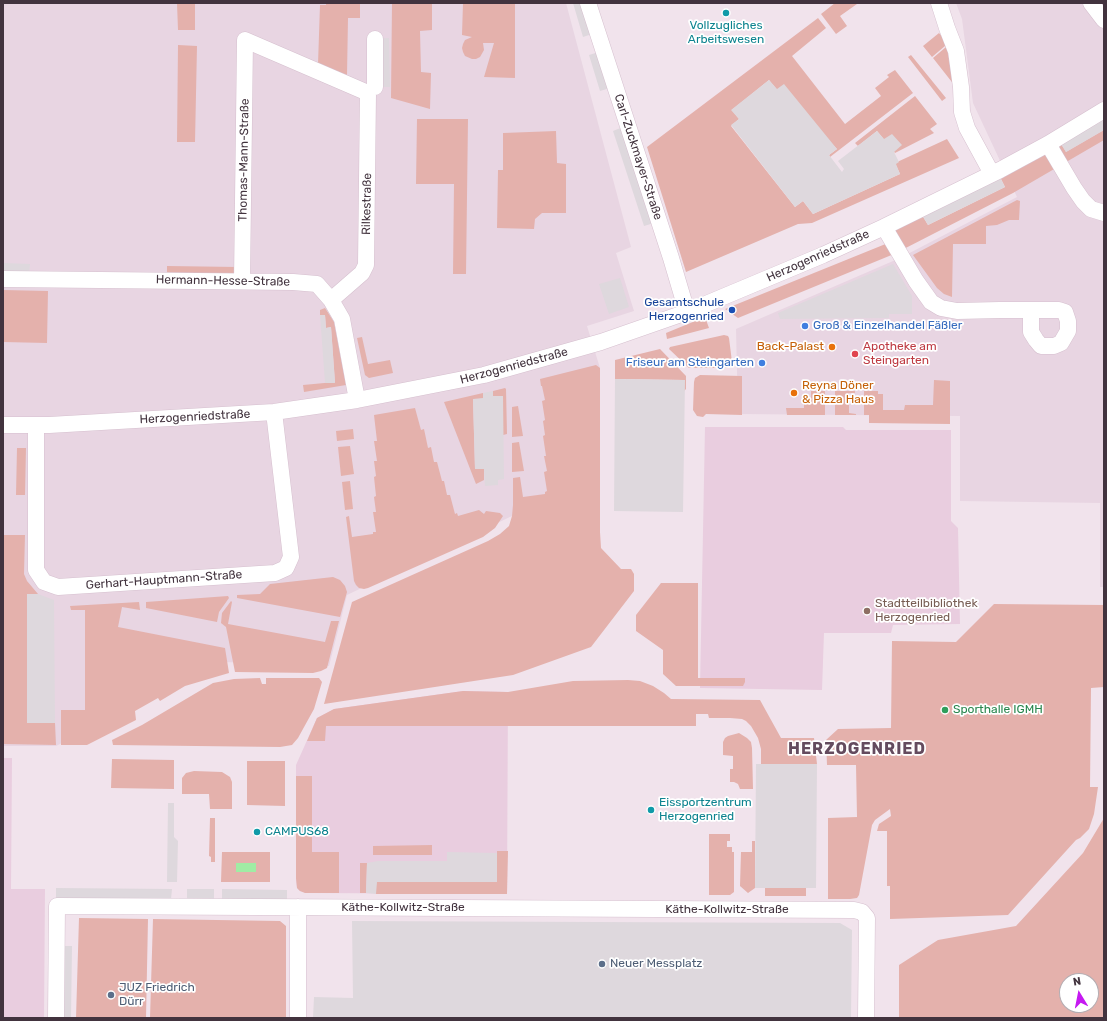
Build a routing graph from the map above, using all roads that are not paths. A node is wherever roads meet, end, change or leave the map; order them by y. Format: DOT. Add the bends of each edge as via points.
graph roads {
  1 [pos="588,3"];
  2 [pos="939,3"];
  3 [pos="1091,3"];
  4 [pos="1104,20"];
  5 [pos="375,38"];
  6 [pos="371,90"];
  7 [pos="1104,110"];
  8 [pos="1048,144"];
  9 [pos="992,174"];
  10 [pos="1104,213"];
  11 [pos="884,227"];
  12 [pos="3,279"];
  13 [pos="242,281"];
  14 [pos="331,300"];
  15 [pos="1031,310"];
  16 [pos="687,312"];
  17 [pos="357,400"];
  18 [pos="274,412"];
  19 [pos="3,425"];
  20 [pos="36,425"];
  21 [pos="298,907"];
  22 [pos="56,1018"];
  23 [pos="298,1018"];
  24 [pos="866,1018"];
  1 -- 16 [label="street, Carl-Zuckmayer-Straße"];
  2 -- 9 [label="street" via="956,51 962,112 967,128"];
  3 -- 4 [label="street"];
  5 -- 6 [label="street, Rilkestraße"];
  6 -- 13 [label="street, Thomas-Mann-Straße" via="245,40"];
  6 -- 14 [label="street, Rilkestraße" via="366,265 362,273"];
  7 -- 8 [label="street, Herzogenriedstraße"];
  8 -- 9 [label="street, Herzogenriedstraße"];
  8 -- 10 [label="street" via="1083,201 1091,209"];
  9 -- 11 [label="street, Herzogenriedstraße"];
  11 -- 15 [label="street" via="916,281 931,302 941,308 956,311"];
  11 -- 16 [label="street, Herzogenriedstraße"];
  12 -- 13 [label="street, Hermann-Hesse-Straße"];
  13 -- 14 [label="street, Hermann-Hesse-Straße" via="317,284"];
  14 -- 17 [label="street, Hermann-Hesse-Straße" via="342,320"];
  16 -- 17 [label="street, Herzogenriedstraße" via="611,339 506,369"];
  17 -- 18 [label="street, Herzogenriedstraße"];
  18 -- 20 [label="street, Herzogenriedstraße"];
  18 -- 20 [label="street, Gerhart-Hauptmann-Straße" via="291,557 286,568 275,573 58,587 44,582 36,570"];
  19 -- 20 [label="street, Herzogenriedstraße"];
  21 -- 22 [label="street, Käthe-Kollwitz-Straße" via="57,906"];
  21 -- 23 [label="street"];
  21 -- 24 [label="street, Käthe-Kollwitz-Straße" via="854,910 862,912 867,918"];
}
